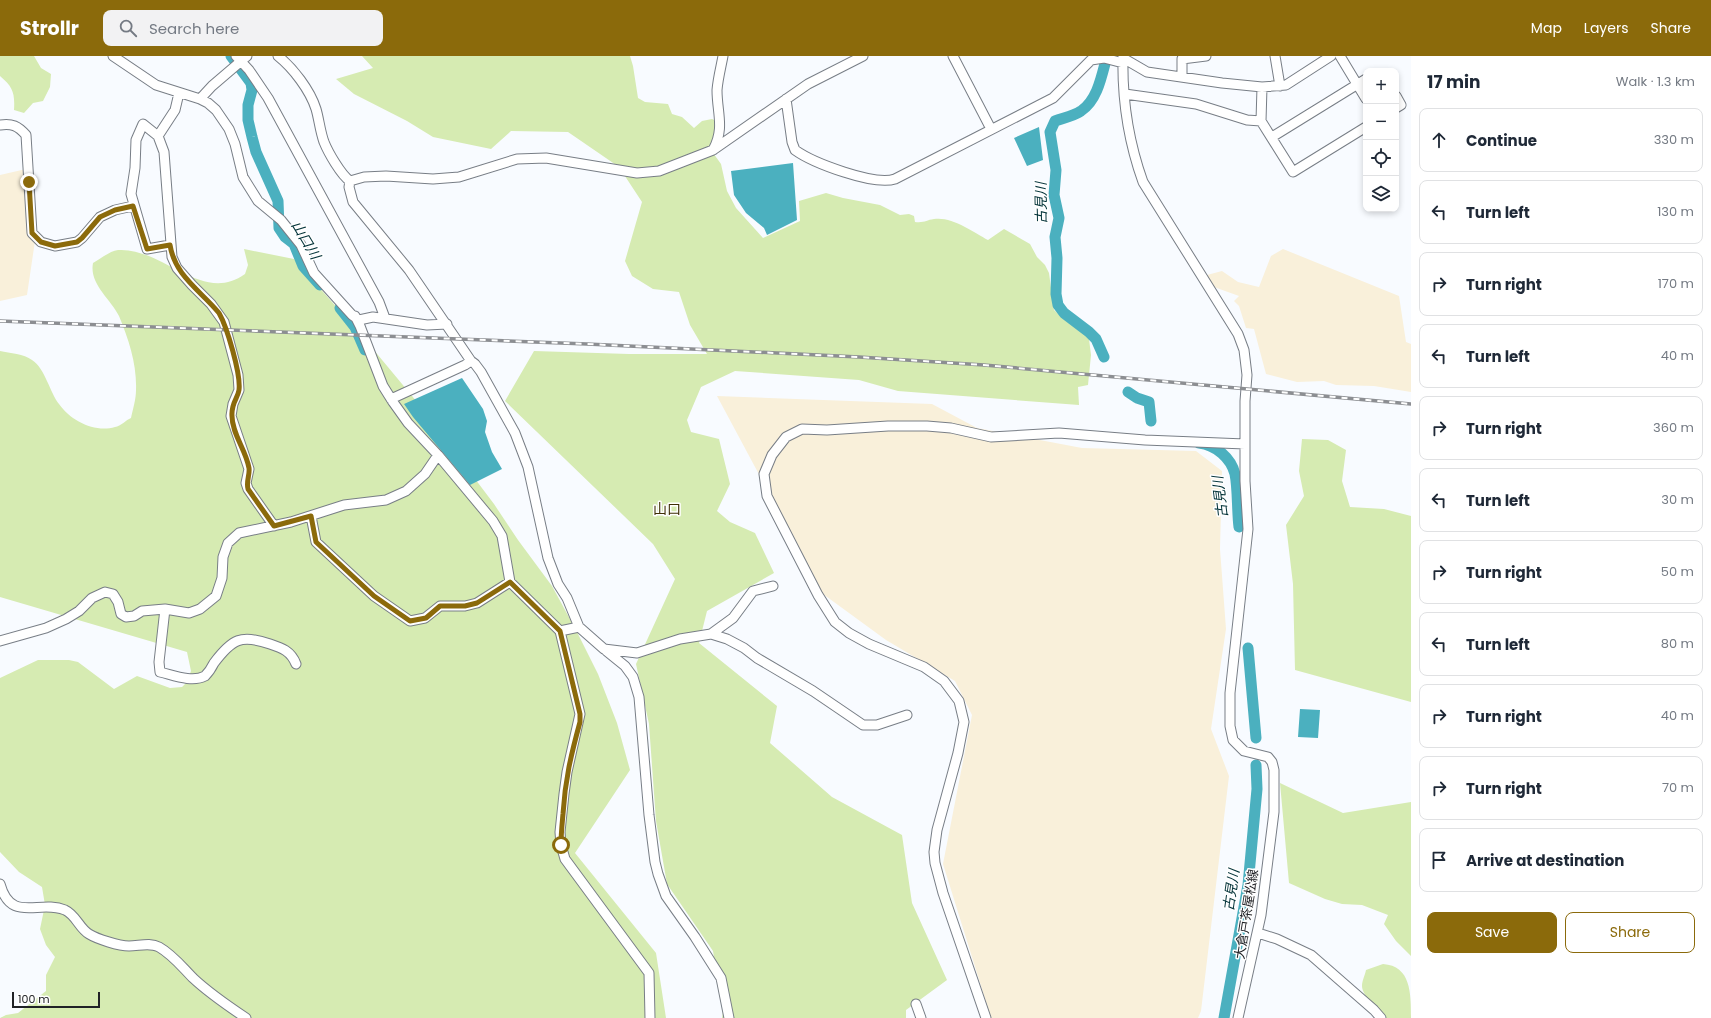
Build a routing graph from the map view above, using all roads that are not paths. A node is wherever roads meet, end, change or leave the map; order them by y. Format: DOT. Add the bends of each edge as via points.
graph roads {
  1 [pos="278,56"];
  2 [pos="723,56"];
  3 [pos="863,56"];
  4 [pos="953,56"];
  5 [pos="1206,56"];
  6 [pos="1275,56"];
  7 [pos="1331,56"];
  8 [pos="1340,56"];
  9 [pos="116,57"];
  10 [pos="241,58"];
  11 [pos="1123,59"];
  12 [pos="1182,76"];
  13 [pos="1363,81"];
  14 [pos="1357,84"];
  15 [pos="1280,86"];
  16 [pos="1262,87"];
  17 [pos="179,93"];
  18 [pos="1125,94"];
  19 [pos="1363,94"];
  20 [pos="200,99"];
  21 [pos="786,99"];
  22 [pos="1261,121"];
  23 [pos="0,125"];
  24 [pos="991,129"];
  25 [pos="1363,129"];
  26 [pos="158,136"];
  27 [pos="1272,137"];
  28 [pos="714,150"];
  29 [pos="350,181"];
  30 [pos="133,206"];
  31 [pos="170,245"];
  32 [pos="355,316"];
  33 [pos="384,318"];
  34 [pos="447,324"];
  35 [pos="471,360"];
  36 [pos="391,399"];
  37 [pos="1245,444"];
  38 [pos="438,455"];
  39 [pos="311,516"];
  40 [pos="274,526"];
  41 [pos="510,582"];
  42 [pos="773,586"];
  43 [pos="165,609"];
  44 [pos="579,626"];
  45 [pos="560,631"];
  46 [pos="711,634"];
  47 [pos="0,641"];
  48 [pos="604,649"];
  49 [pos="296,664"];
  50 [pos="907,715"];
  51 [pos="0,884"];
  52 [pos="1258,933"];
  53 [pos="916,1004"];
  54 [pos="246,1018"];
  55 [pos="650,1018"];
  56 [pos="729,1018"];
  57 [pos="921,1018"];
  58 [pos="986,1018"];
  59 [pos="1238,1018"];
  60 [pos="1380,1018"];
  1 -- 29 [label="street" via="300,80 316,107 324,143 342,174"];
  2 -- 28 [label="street" via="717,90 721,131"];
  3 -- 21 [label="street" via="808,84"];
  4 -- 24 [label="street"];
  5 -- 12 [label="street" via="1182,59"];
  6 -- 15 [label="street"];
  7 -- 15 [label="street" via="1286,85"];
  8 -- 14 [label="street"];
  9 -- 17 [label="street" via="156,86"];
  10 -- 20 [label="street"];
  10 -- 33 [label="street" via="268,98 379,302"];
  11 -- 12 [label="street" via="1147,72"];
  11 -- 18 [label="street, 大倉戸茶屋松線"];
  11 -- 24 [label="street" via="1095,59 1053,98"];
  12 -- 16 [label="street"];
  13 -- 14 [label="street"];
  14 -- 19 [label="street"];
  14 -- 27 [label="street"];
  15 -- 16 [label="street"];
  16 -- 22 [label="street"];
  17 -- 20 [label="street"];
  17 -- 26 [label="street" via="175,110"];
  18 -- 22 [label="street" via="1196,104 1247,120"];
  18 -- 37 [label="street, 大倉戸茶屋松線" via="1136,162 1143,182 1241,340 1247,375"];
  20 -- 32 [label="street" via="216,110 230,129 243,177 258,201 278,218 301,245 314,273"];
  21 -- 24 [label="street" via="795,150 821,163 877,181 894,179"];
  21 -- 28 [label="street"];
  22 -- 27 [label="street"];
  23 -- 30 [label="street" via="12,124 26,135 32,233 41,242 55,246 77,242 100,217"];
  25 -- 27 [label="street" via="1293,172"];
  26 -- 30 [label="street" via="143,124 136,140 131,194"];
  26 -- 31 [label="street" via="164,152"];
  28 -- 29 [label="street" via="659,171 647,173 546,158 517,159 459,177 433,180 379,176"];
  29 -- 34 [label="street" via="353,202 409,270"];
  30 -- 31 [label="street" via="147,249"];
  31 -- 40 [label="street" via="177,268 211,304 224,322 238,375 239,390 233,404 232,416 249,470 246,483"];
  32 -- 33 [label="street" via="359,320"];
  32 -- 36 [label="street" via="383,386"];
  33 -- 34 [label="street" via="428,325"];
  34 -- 35 [label="street"];
  35 -- 36 [label="street"];
  35 -- 44 [label="street" via="481,372 516,433 528,467 548,558"];
  36 -- 38 [label="street" via="408,423"];
  37 -- 52 [label="street, 大倉戸茶屋松線" via="1248,530 1231,686 1230,726 1233,740 1244,751 1268,757 1274,770 1274,812"];
  37 -- 58 [label="street" via="1060,433 990,437 951,428 888,426 802,429 786,437 772,455 764,474 767,496 818,595 835,622 869,644 924,667 944,681 959,701 964,722 934,852 943,893"];
  38 -- 39 [label="street" via="425,474 406,491 386,500 344,505"];
  38 -- 41 [label="street" via="484,509 502,536"];
  39 -- 40 [label="street"];
  39 -- 41 [label="street" via="316,542 374,596 410,621 426,618 440,606 465,606 477,603"];
  40 -- 43 [label="street" via="239,533 228,543 216,596 200,609 189,613"];
  41 -- 45 [label="street"];
  42 -- 46 [label="street" via="753,591 733,618"];
  43 -- 47 [label="street" via="142,611 126,617 121,614 113,594 105,592 92,598 66,619 46,628"];
  43 -- 49 [label="street" via="160,672 194,678 206,675 224,649 235,641 246,638 281,648 293,656"];
  44 -- 45 [label="street"];
  44 -- 48 [label="street"];
  45 -- 55 [label="street" via="580,714 567,772 560,832 561,845 565,859 649,974"];
  46 -- 48 [label="street" via="680,639 637,653"];
  46 -- 50 [label="street" via="744,648 863,725 877,725"];
  48 -- 56 [label="street" via="625,666 633,677 639,697 654,862 658,874 666,896 721,978"];
  51 -- 54 [label="street" via="2,893 17,907 57,907 68,911 89,935 128,946 158,946 216,998"];
  52 -- 59 [label="street, 大倉戸茶屋松線"];
  52 -- 60 [label="street" via="1311,955"];
  53 -- 57 [label="street"];
}
